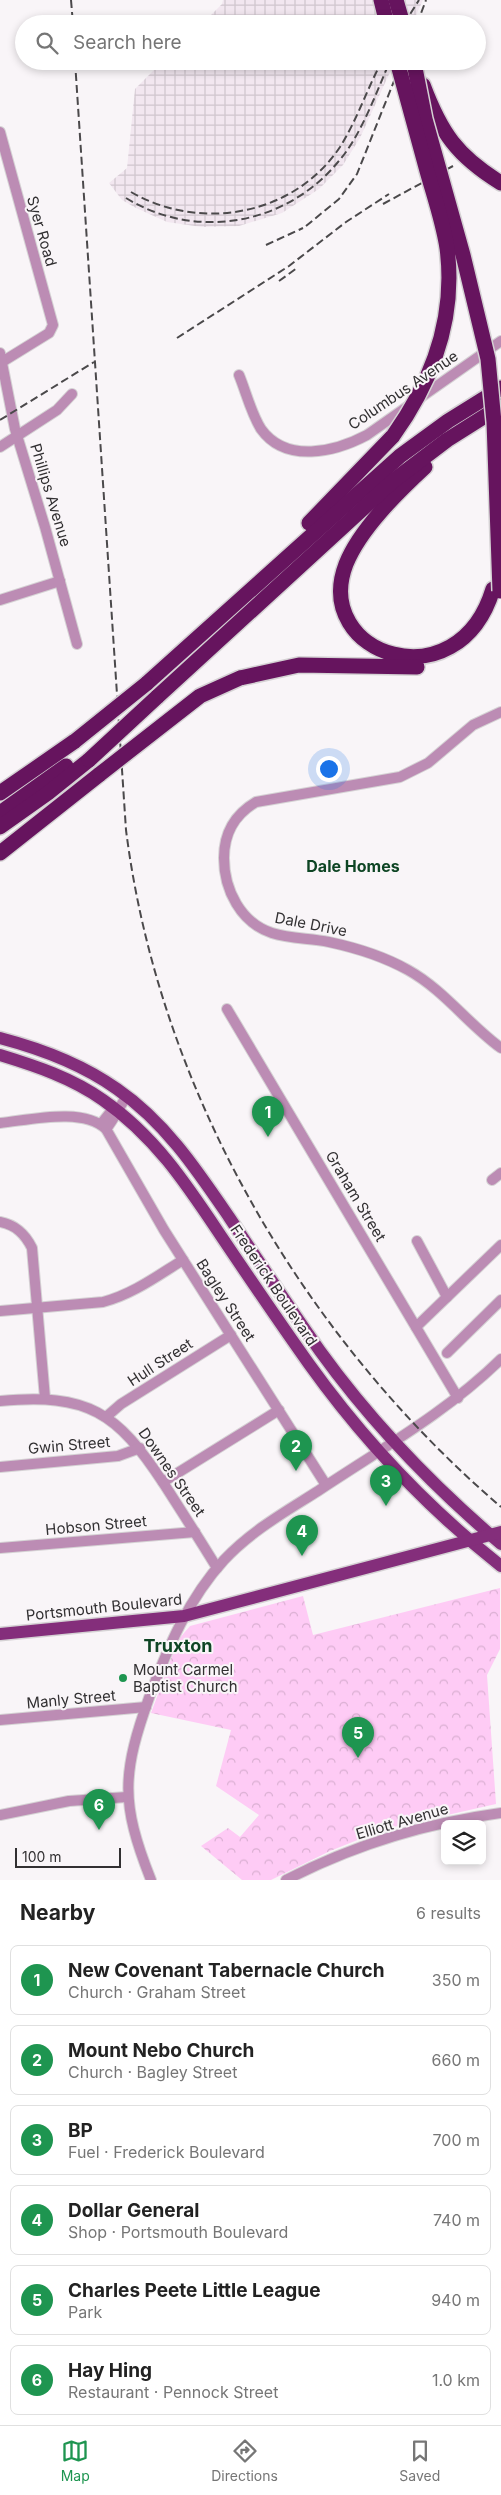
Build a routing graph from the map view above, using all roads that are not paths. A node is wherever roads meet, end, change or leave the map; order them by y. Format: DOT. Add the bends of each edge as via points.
graph roads {
  1 [pos="381,0"];
  2 [pos="396,0"];
  3 [pos="385,15"];
  4 [pos="400,15"];
  5 [pos="399,70"];
  6 [pos="416,70"];
  7 [pos="417,70"];
  8 [pos="0,132"];
  9 [pos="501,183"];
  10 [pos="436,205"];
  11 [pos="501,341"];
  12 [pos="1,358"];
  13 [pos="239,375"];
  14 [pos="501,388"];
  15 [pos="72,394"];
  16 [pos="501,406"];
  17 [pos="472,423"];
  18 [pos="17,436"];
  19 [pos="0,447"];
  20 [pos="60,581"];
  21 [pos="497,590"];
  22 [pos="0,600"];
  23 [pos="77,644"];
  24 [pos="146,684"];
  25 [pos="501,712"];
  26 [pos="83,751"];
  27 [pos="0,786"];
  28 [pos="0,793"];
  29 [pos="0,813"];
  30 [pos="0,827"];
  31 [pos="0,853"];
  32 [pos="227,1009"];
  33 [pos="0,1038"];
  34 [pos="501,1048"];
  35 [pos="0,1055"];
  36 [pos="127,1096"];
  37 [pos="117,1110"];
  38 [pos="0,1123"];
  39 [pos="104,1126"];
  40 [pos="501,1173"];
  41 [pos="492,1180"];
  42 [pos="0,1222"];
  43 [pos="417,1241"];
  44 [pos="501,1246"];
  45 [pos="182,1260"];
  46 [pos="447,1297"];
  47 [pos="501,1300"];
  48 [pos="38,1308"];
  49 [pos="0,1311"];
  50 [pos="416,1327"];
  51 [pos="231,1335"];
  52 [pos="446,1353"];
  53 [pos="501,1359"];
  54 [pos="45,1398"];
  55 [pos="458,1398"];
  56 [pos="0,1400"];
  57 [pos="279,1410"];
  58 [pos="106,1417"];
  59 [pos="394,1441"];
  60 [pos="140,1448"];
  61 [pos="380,1450"];
  62 [pos="0,1466"];
  63 [pos="163,1482"];
  64 [pos="326,1485"];
  65 [pos="195,1532"];
  66 [pos="496,1534"];
  67 [pos="471,1540"];
  68 [pos="501,1544"];
  69 [pos="0,1548"];
  70 [pos="501,1566"];
  71 [pos="217,1568"];
  72 [pos="184,1616"];
  73 [pos="0,1634"];
  74 [pos="146,1708"];
  75 [pos="0,1720"];
  76 [pos="127,1797"];
  77 [pos="501,1813"];
  78 [pos="0,1815"];
  79 [pos="152,1880"];
  80 [pos="286,1880"];
  1 -- 3 [label="highway"];
  2 -- 4 [label="highway"];
  5 -- 10 [label="highway, bridge"];
  6 -- 21 [label="highway, bridge" via="425,119 488,359 494,422"];
  7 -- 9 [label="highway, bridge" via="440,126 453,145"];
  8 -- 12 [label="street, Syer Road" via="53,322 46,335"];
  10 -- 21 [label="highway, bridge" via="465,288 482,355"];
  10 -- 24 [label="highway, bridge" via="449,268 446,320 430,375 393,436"];
  11 -- 13 [label="street, Columbus Avenue" via="367,435 343,446 323,450 300,451 271,440 257,422"];
  12 -- 18 [label="street, Phillips Avenue"];
  14 -- 24 [label="highway" via="448,421 393,462"];
  15 -- 18 [label="street" via="57,410"];
  16 -- 17 [label="highway"];
  17 -- 21 [label="highway" via="388,504 356,546 345,566 343,600 353,626 372,647 394,656 418,657 441,652 462,640 485,612"];
  17 -- 26 [label="highway, bridge" via="376,496 157,697"];
  18 -- 19 [label="street"];
  18 -- 20 [label="street, Phillips Avenue"];
  20 -- 22 [label="street"];
  20 -- 23 [label="street, Phillips Avenue"];
  21 -- 31 [label="highway, bridge" via="490,619 478,636 462,650 429,665 299,665 240,678 200,696"];
  24 -- 26 [label="highway, bridge"];
  25 -- 34 [label="street, Dale Drive" via="473,725 428,764 400,777 256,802 234,821 226,838 224,858 233,900 254,923 277,934 349,946 385,958 433,987"];
  26 -- 27 [label="highway"];
  26 -- 28 [label="highway"];
  26 -- 29 [label="highway"];
  26 -- 30 [label="highway" via="48,794"];
  32 -- 50 [label="street, Graham Street"];
  33 -- 36 [label="main road, Frederick Boulevard" via="76,1065"];
  35 -- 37 [label="main road, Frederick Boulevard" via="72,1081"];
  36 -- 37 [label="street"];
  36 -- 59 [label="main road, Frederick Boulevard" via="153,1118 188,1158 321,1352"];
  37 -- 39 [label="street" via="112,1110"];
  37 -- 61 [label="main road, Frederick Boulevard" via="151,1140 178,1172 310,1365"];
  38 -- 39 [label="street" via="76,1116"];
  39 -- 45 [label="street, Bagley Street"];
  40 -- 41 [label="street"];
  42 -- 48 [label="street" via="18,1229 32,1248"];
  43 -- 46 [label="street"];
  44 -- 46 [label="street"];
  45 -- 48 [label="street" via="117,1298"];
  45 -- 51 [label="street, Bagley Street"];
  46 -- 50 [label="street"];
  47 -- 52 [label="street"];
  48 -- 49 [label="street"];
  48 -- 54 [label="street"];
  50 -- 55 [label="street, Graham Street"];
  51 -- 57 [label="street, Bagley Street"];
  51 -- 58 [label="street, Hull Street"];
  53 -- 55 [label="street"];
  54 -- 56 [label="street, Downes Street"];
  54 -- 58 [label="street, Downes Street" via="72,1403"];
  55 -- 59 [label="street"];
  57 -- 63 [label="street"];
  57 -- 64 [label="street, Bagley Street"];
  58 -- 60 [label="street, Downes Street" via="119,1425"];
  59 -- 61 [label="street"];
  59 -- 66 [label="main road, Frederick Boulevard" via="428,1478"];
  60 -- 62 [label="street, Gwin Street" via="118,1456"];
  60 -- 63 [label="street, Downes Street"];
  61 -- 64 [label="street"];
  61 -- 67 [label="main road, Frederick Boulevard"];
  63 -- 65 [label="street, Downes Street"];
  64 -- 71 [label="street" via="250,1536"];
  65 -- 69 [label="street, Hobson Street"];
  65 -- 71 [label="street, Downes Street"];
  66 -- 67 [label="main road, Portsmouth Boulevard"];
  66 -- 68 [label="main road, Frederick Boulevard"];
  67 -- 70 [label="main road, Frederick Boulevard"];
  67 -- 72 [label="main road, Portsmouth Boulevard"];
  71 -- 72 [label="street"];
  72 -- 73 [label="main road, Portsmouth Boulevard"];
  72 -- 74 [label="street"];
  74 -- 75 [label="street, Manly Street"];
  74 -- 76 [label="street" via="130,1759"];
  76 -- 78 [label="street" via="61,1802"];
  76 -- 79 [label="street" via="135,1833"];
  77 -- 80 [label="street, Elliott Avenue" via="451,1821 381,1839"];
}
